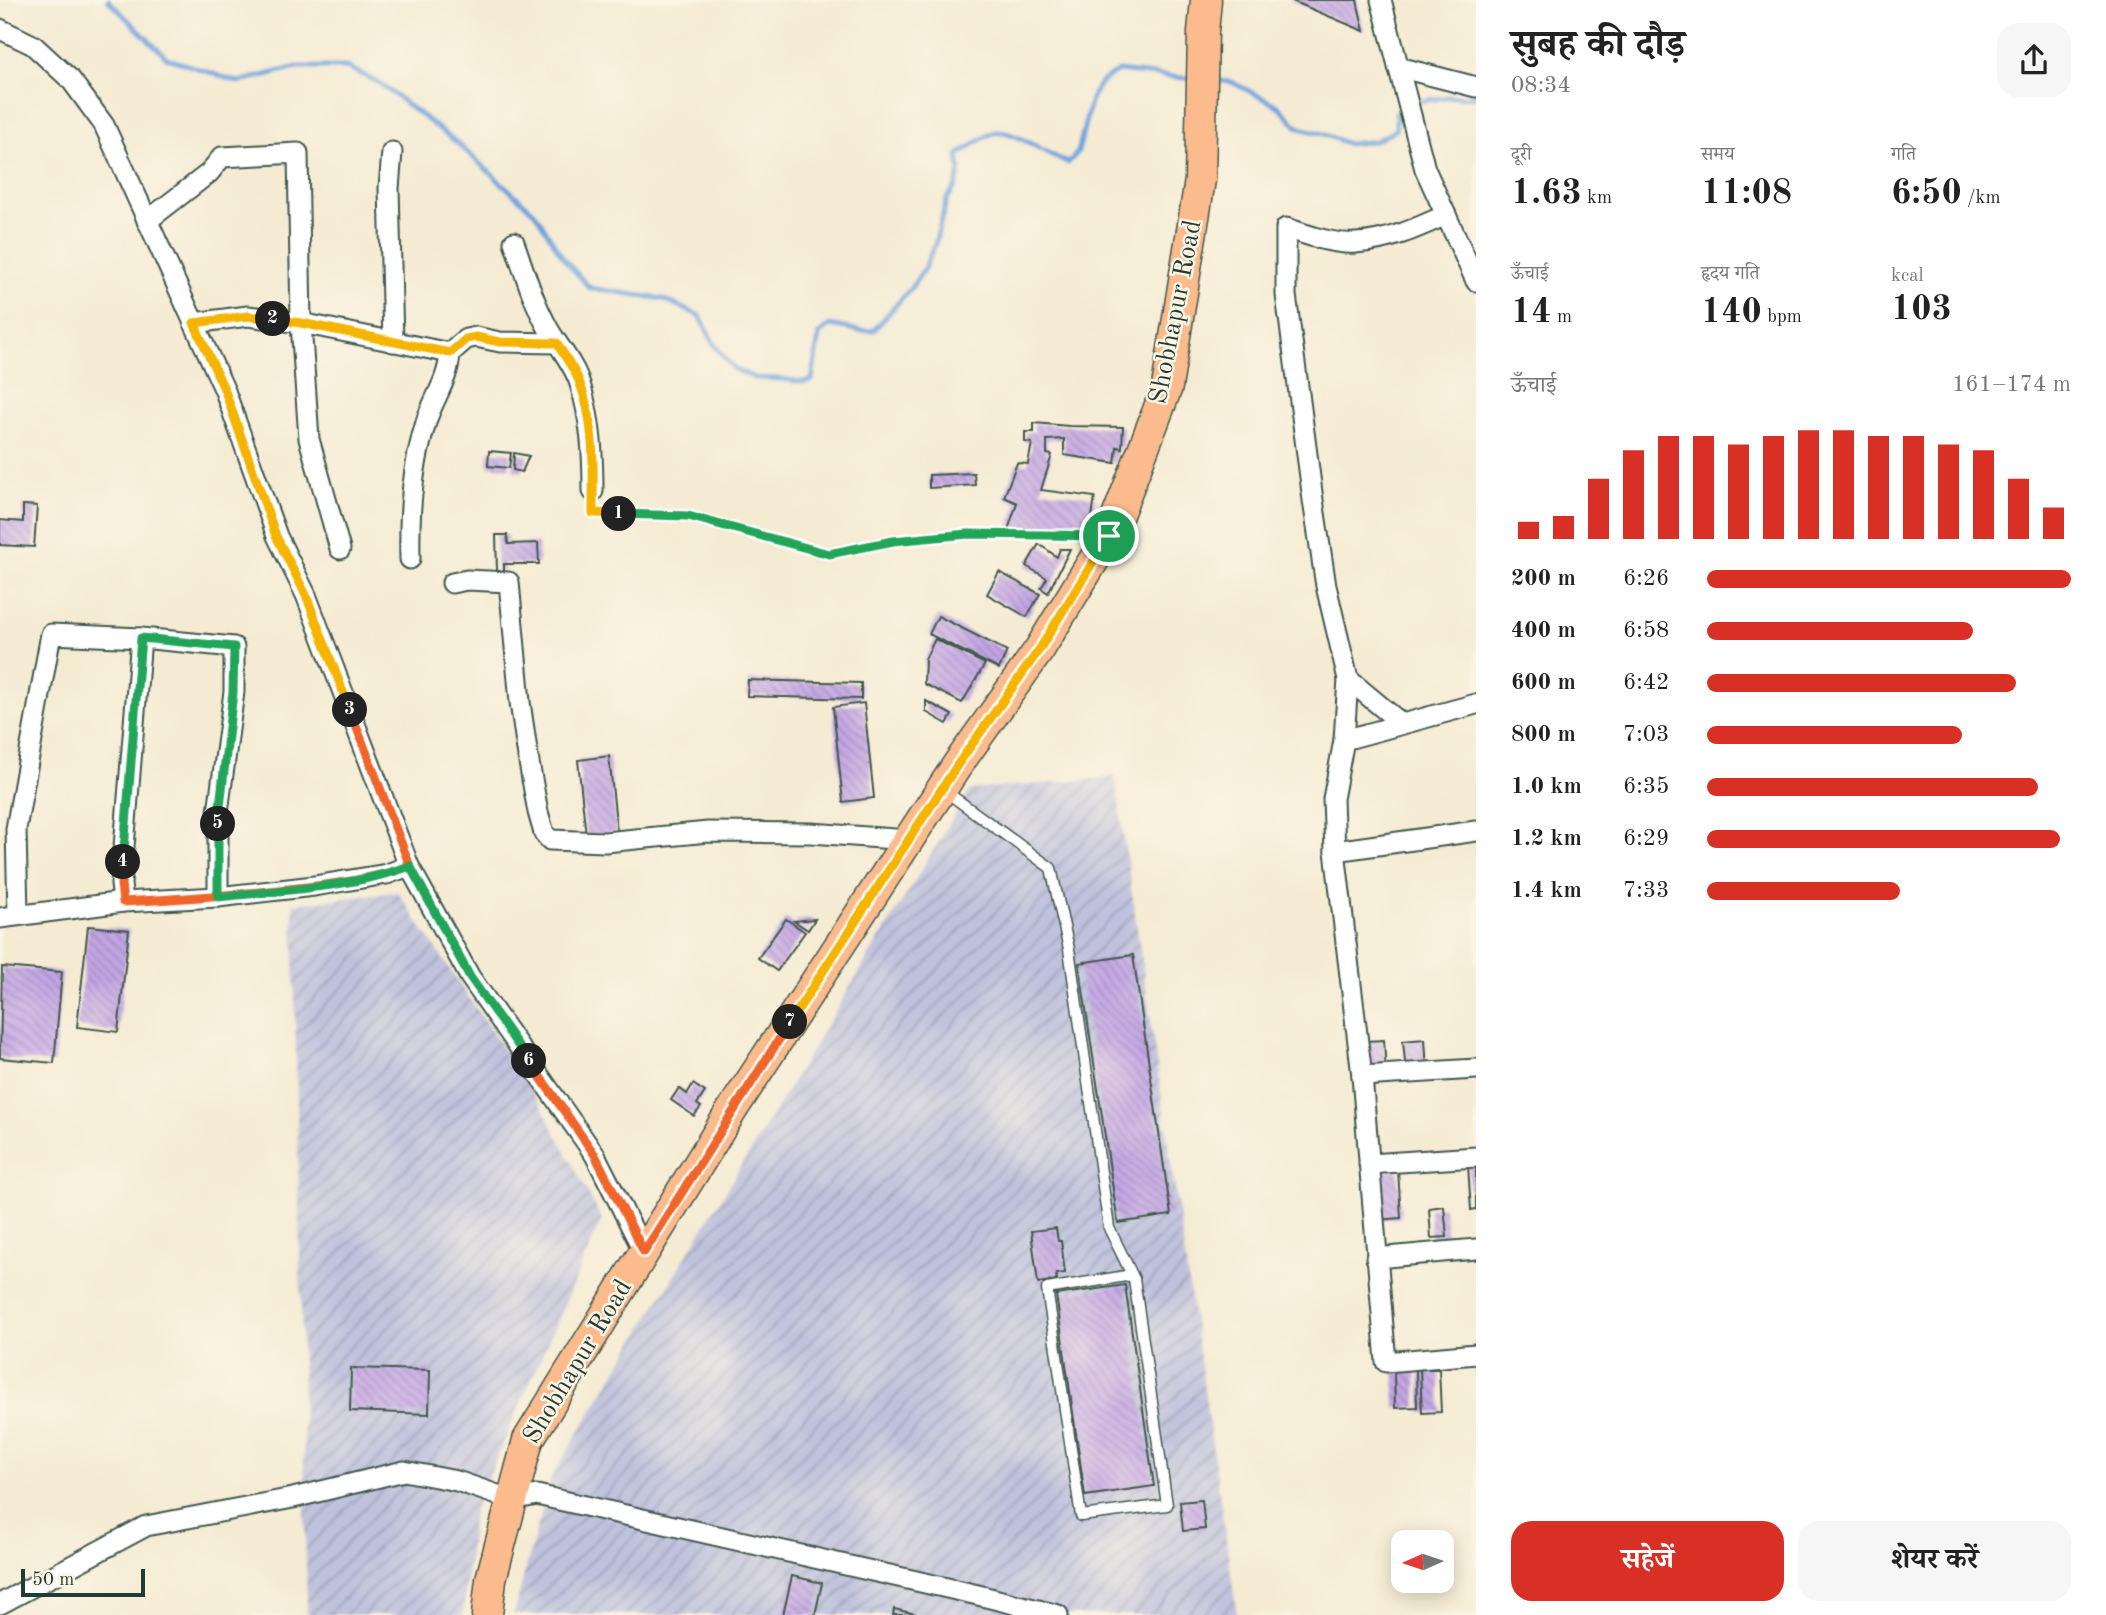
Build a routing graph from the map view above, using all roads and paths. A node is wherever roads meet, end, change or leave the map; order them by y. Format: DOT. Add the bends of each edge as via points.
graph roads {
  1 [pos="1206,0"];
  2 [pos="1381,0"];
  3 [pos="0,29"];
  4 [pos="1398,67"];
  5 [pos="1476,87"];
  6 [pos="392,152"];
  7 [pos="1446,215"];
  8 [pos="147,221"];
  9 [pos="514,242"];
  10 [pos="1476,281"];
  11 [pos="194,323"];
  12 [pos="301,323"];
  13 [pos="393,342"];
  14 [pos="557,343"];
  15 [pos="450,353"];
  16 [pos="593,491"];
  17 [pos="1109,536"];
  18 [pos="340,549"];
  19 [pos="410,559"];
  20 [pos="452,583"];
  21 [pos="141,638"];
  22 [pos="1348,679"];
  23 [pos="1476,704"];
  24 [pos="1402,724"];
  25 [pos="1344,740"];
  26 [pos="942,789"];
  27 [pos="1476,831"];
  28 [pos="909,840"];
  29 [pos="1335,851"];
  30 [pos="410,866"];
  31 [pos="218,897"];
  32 [pos="123,902"];
  33 [pos="9,916"];
  34 [pos="1476,1069"];
  35 [pos="1362,1076"];
  36 [pos="1476,1157"];
  37 [pos="1369,1164"];
  38 [pos="1476,1249"];
  39 [pos="644,1252"];
  40 [pos="1376,1258"];
  41 [pos="1132,1275"];
  42 [pos="1476,1354"];
  43 [pos="512,1500"];
  44 [pos="0,1604"];
  45 [pos="487,1615"];
  46 [pos="1058,1615"];
  1 -- 17 [label="main road, Shobhapur Road" via="1200,180 1167,387"];
  2 -- 4 [label="street"];
  3 -- 8 [label="street" via="33,45 71,80 104,125"];
  4 -- 5 [label="street"];
  4 -- 7 [label="street" via="1425,169"];
  6 -- 13 [label="street"];
  7 -- 10 [label="street"];
  7 -- 22 [label="street" via="1400,235 1355,243 1286,228 1286,295 1313,500 1326,586"];
  8 -- 11 [label="street"];
  8 -- 12 [label="street" via="209,173 222,157 298,153"];
  9 -- 14 [label="street"];
  11 -- 12 [label="street" via="248,316"];
  11 -- 30 [label="street" via="225,391 276,536 306,595"];
  12 -- 13 [label="street"];
  12 -- 18 [label="street" via="309,439"];
  13 -- 15 [label="street"];
  14 -- 15 [label="street" via="476,337 466,339"];
  14 -- 16 [label="street" via="579,380 587,411 593,444"];
  15 -- 19 [label="street" via="413,478"];
  16 -- 17 [label="path" via="593,513 688,516 829,554 893,541 968,534"];
  17 -- 26 [label="main road, Shobhapur Road" via="1039,650"];
  20 -- 28 [label="street" via="509,582 528,757 538,812 550,840 605,842 708,832"];
  21 -- 31 [label="street" via="234,647 218,812"];
  21 -- 32 [label="street"];
  21 -- 33 [label="street" via="51,634 16,829"];
  22 -- 24 [label="street"];
  22 -- 25 [label="street"];
  23 -- 24 [label="street"];
  24 -- 25 [label="street"];
  25 -- 29 [label="street" via="1333,799"];
  26 -- 28 [label="main road, Shobhapur Road"];
  26 -- 41 [label="lane" via="1051,868 1069,949 1109,1228"];
  27 -- 29 [label="street"];
  28 -- 39 [label="main road, Shobhapur Road"];
  29 -- 35 [label="street"];
  30 -- 31 [label="street" via="314,886"];
  30 -- 39 [label="street" via="470,977 595,1155"];
  31 -- 32 [label="street"];
  32 -- 33 [label="street"];
  34 -- 35 [label="street"];
  35 -- 37 [label="street"];
  36 -- 37 [label="street"];
  37 -- 40 [label="street"];
  38 -- 40 [label="street"];
  39 -- 43 [label="main road, Shobhapur Road" via="528,1440"];
  40 -- 42 [label="street" via="1386,1362"];
  41 -- 41 [label="lane" via="1047,1289 1081,1516 1167,1505"];
  43 -- 44 [label="street" via="457,1481 404,1471 146,1526"];
  43 -- 45 [label="main road, Shobhapur Road" via="491,1579"];
  43 -- 46 [label="street" via="537,1495"];
}
